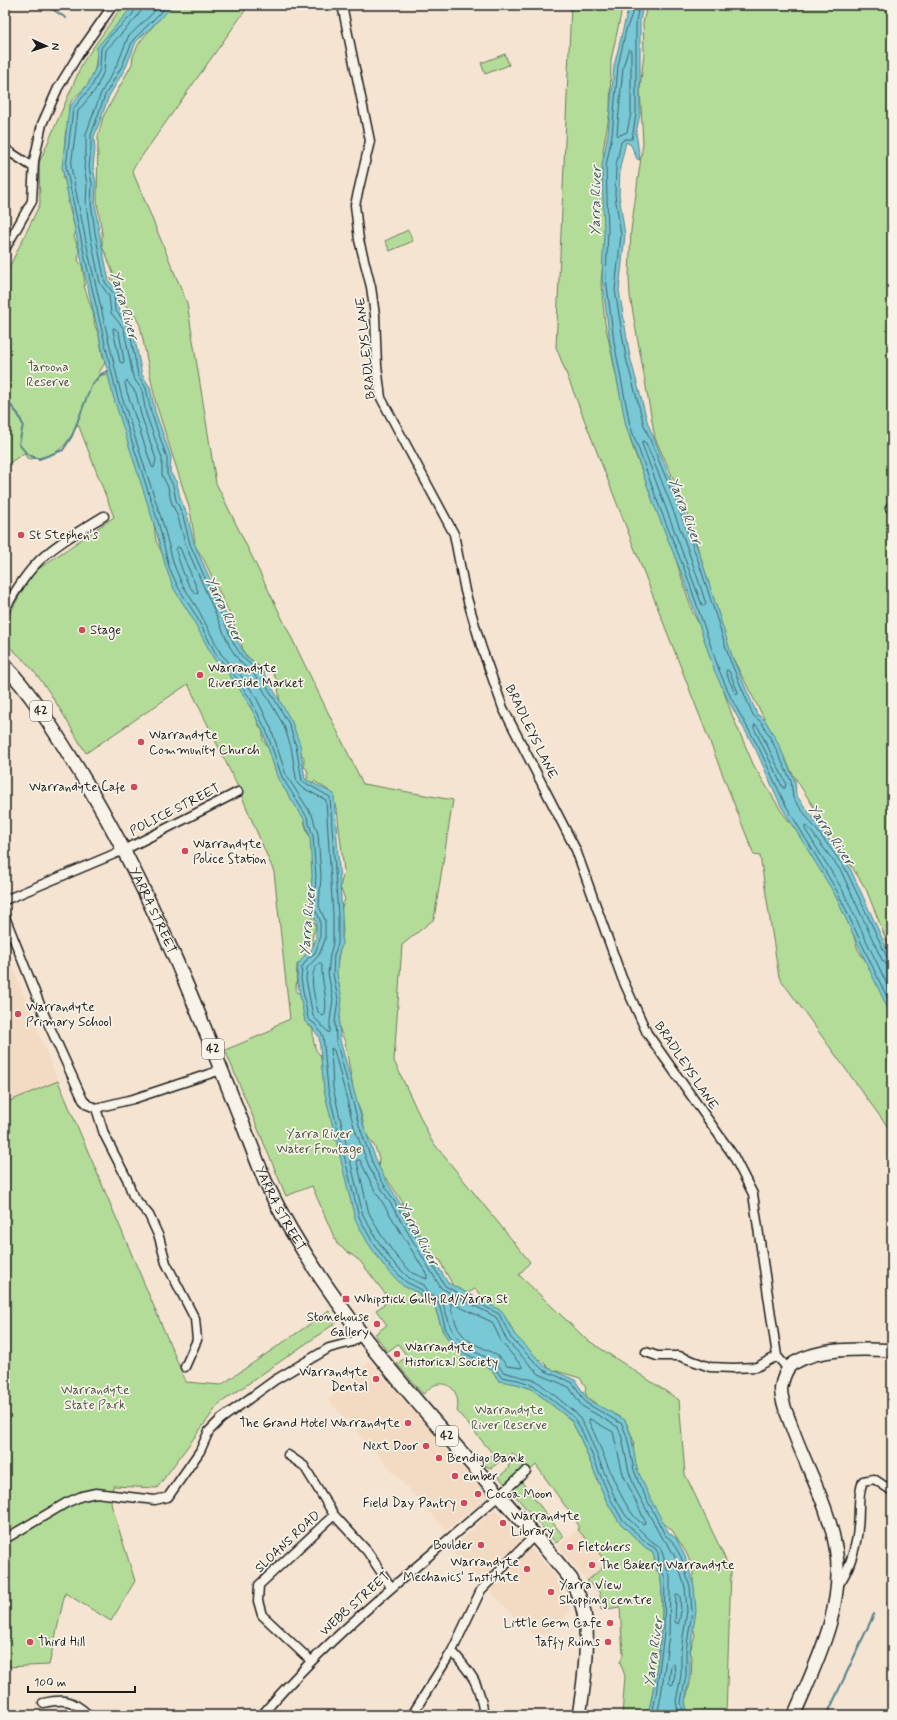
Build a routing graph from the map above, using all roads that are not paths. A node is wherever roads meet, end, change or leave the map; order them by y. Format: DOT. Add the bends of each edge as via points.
graph roads {
  1 [pos="113,5"];
  2 [pos="342,5"];
  3 [pos="5,149"];
  4 [pos="33,167"];
  5 [pos="5,249"];
  6 [pos="104,516"];
  7 [pos="5,609"];
  8 [pos="5,666"];
  9 [pos="238,792"];
  10 [pos="124,850"];
  11 [pos="5,900"];
  12 [pos="5,917"];
  13 [pos="221,1070"];
  14 [pos="96,1108"];
  15 [pos="362,1334"];
  16 [pos="892,1350"];
  17 [pos="646,1352"];
  18 [pos="777,1356"];
  19 [pos="185,1367"];
  20 [pos="788,1369"];
  21 [pos="288,1455"];
  22 [pos="526,1471"];
  23 [pos="892,1492"];
  24 [pos="500,1495"];
  25 [pos="334,1515"];
  26 [pos="534,1536"];
  27 [pos="5,1537"];
  28 [pos="838,1581"];
  29 [pos="391,1587"];
  30 [pos="452,1651"];
  31 [pos="311,1661"];
  32 [pos="43,1703"];
  33 [pos="89,1715"];
  34 [pos="262,1715"];
  35 [pos="412,1715"];
  36 [pos="484,1715"];
  37 [pos="579,1715"];
  38 [pos="794,1715"];
  1 -- 4 [label="street" via="58,88 42,124"];
  2 -- 18 [label="street, BRADLEYS LANE" via="370,142 355,205 359,240 375,315 381,398 454,534 465,591 503,708 576,850 622,978 647,1033 733,1155 753,1194"];
  3 -- 4 [label="street"];
  4 -- 5 [label="street" via="32,201"];
  6 -- 7 [label="street" via="71,536 36,563 22,580"];
  8 -- 10 [label="main road, YARRA STREET / 42" via="19,680 42,714"];
  9 -- 10 [label="street, POLICE STREET"];
  10 -- 11 [label="street, POLICE STREET"];
  10 -- 13 [label="main road, YARRA STREET / 42" via="182,974"];
  12 -- 14 [label="street" via="43,1012 83,1100"];
  13 -- 14 [label="street" via="133,1099"];
  13 -- 15 [label="main road, YARRA STREET / 42" via="264,1181 280,1213 299,1245"];
  14 -- 19 [label="street" via="104,1134 124,1172 133,1196 149,1215 159,1237 166,1263 195,1319 198,1340"];
  15 -- 24 [label="main road, YARRA STREET / 42"];
  15 -- 27 [label="street" via="352,1342 329,1348 275,1380 221,1419 209,1431 200,1451 168,1497 155,1500 96,1493 82,1496"];
  16 -- 20 [label="main road" via="854,1348 815,1355 793,1363"];
  17 -- 18 [label="street" via="657,1356 679,1356 710,1367 733,1368 757,1367"];
  18 -- 20 [label="street"];
  20 -- 28 [label="main road" via="781,1390 783,1403 831,1526"];
  21 -- 25 [label="street" via="304,1466"];
  22 -- 24 [label="street, WEBB STREET"];
  23 -- 28 [label="street" via="874,1479 862,1481 859,1491 858,1528 847,1572"];
  24 -- 26 [label="main road, YARRA STREET / 42"];
  24 -- 29 [label="street, WEBB STREET"];
  25 -- 29 [label="street" via="368,1551"];
  25 -- 31 [label="street, SLOANS ROAD" via="259,1585 258,1600 262,1615"];
  26 -- 30 [label="street" via="481,1590"];
  26 -- 37 [label="main road, YARRA STREET / 42" via="571,1579 581,1600 586,1640"];
  28 -- 38 [label="main road" via="831,1624"];
  29 -- 31 [label="street, WEBB STREET"];
  30 -- 35 [label="street"];
  30 -- 36 [label="street" via="474,1676"];
  31 -- 34 [label="street, WEBB STREET"];
  32 -- 33 [label="street" via="56,1700 75,1703"];
}
